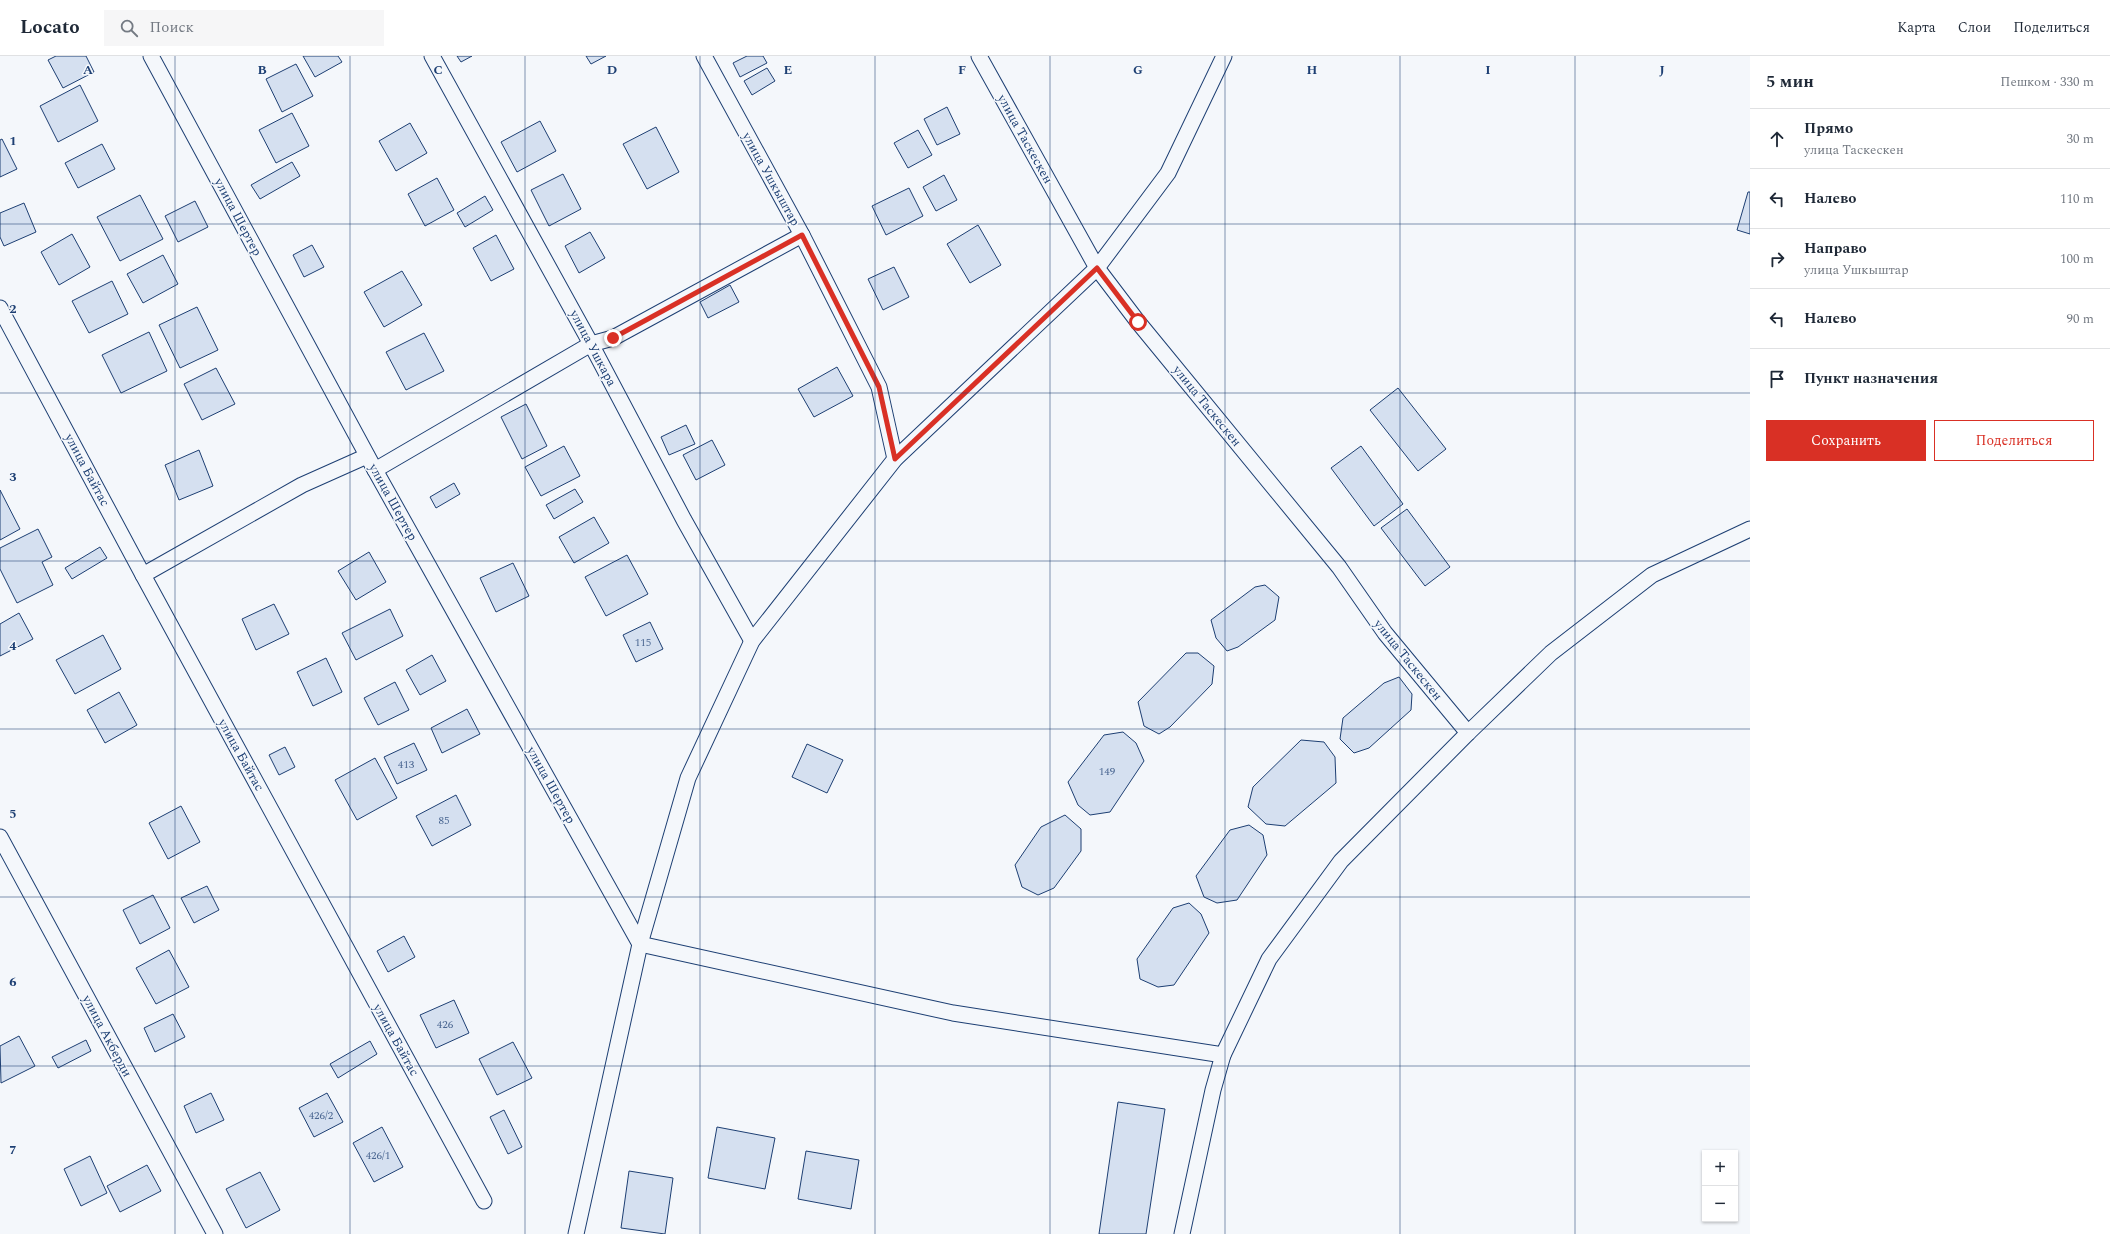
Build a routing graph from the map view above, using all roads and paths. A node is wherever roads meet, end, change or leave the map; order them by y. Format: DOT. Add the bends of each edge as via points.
graph roads {
  1 [pos="151,56"];
  2 [pos="432,56"];
  3 [pos="704,56"];
  4 [pos="979,56"];
  5 [pos="1224,56"];
  6 [pos="802,235"];
  7 [pos="1097,268"];
  8 [pos="0,308"];
  9 [pos="591,344"];
  10 [pos="367,456"];
  11 [pos="895,459"];
  12 [pos="375,470"];
  13 [pos="1750,529"];
  14 [pos="143,575"];
  15 [pos="752,641"];
  16 [pos="1468,733"];
  17 [pos="0,838"];
  18 [pos="640,944"];
  19 [pos="1223,1055"];
  20 [pos="484,1201"];
  21 [pos="215,1234"];
  22 [pos="576,1234"];
  23 [pos="1182,1234"];
  1 -- 10 [label="street, улица Шертер"];
  2 -- 9 [label="street, улица Ушкара"];
  3 -- 6 [label="street, улица Ушкыштар"];
  4 -- 7 [label="street, улица Таскескен"];
  5 -- 7 [label="street" via="1168,174"];
  6 -- 9 [label="street" via="613,338"];
  6 -- 11 [label="street, улица Ушкыштар" via="879,387"];
  7 -- 11 [label="street"];
  7 -- 16 [label="street, улица Таскескен" via="1138,322 1339,567 1385,633"];
  8 -- 14 [label="street, улица Байтас"];
  9 -- 12 [label="street"];
  9 -- 15 [label="street, улица Ушкара" via="684,520"];
  10 -- 12 [label="street, улица Шертер"];
  10 -- 14 [label="street" via="302,485"];
  11 -- 15 [label="street"];
  12 -- 18 [label="street, улица Шертер"];
  13 -- 16 [label="street" via="1652,575 1551,653"];
  14 -- 20 [label="street, улица Байтас"];
  15 -- 18 [label="street" via="688,778"];
  16 -- 19 [label="street" via="1341,861 1269,959"];
  17 -- 21 [label="street, улица Акберди"];
  18 -- 19 [label="street" via="953,1013"];
  18 -- 22 [label="street"];
  19 -- 23 [label="street"];
}
